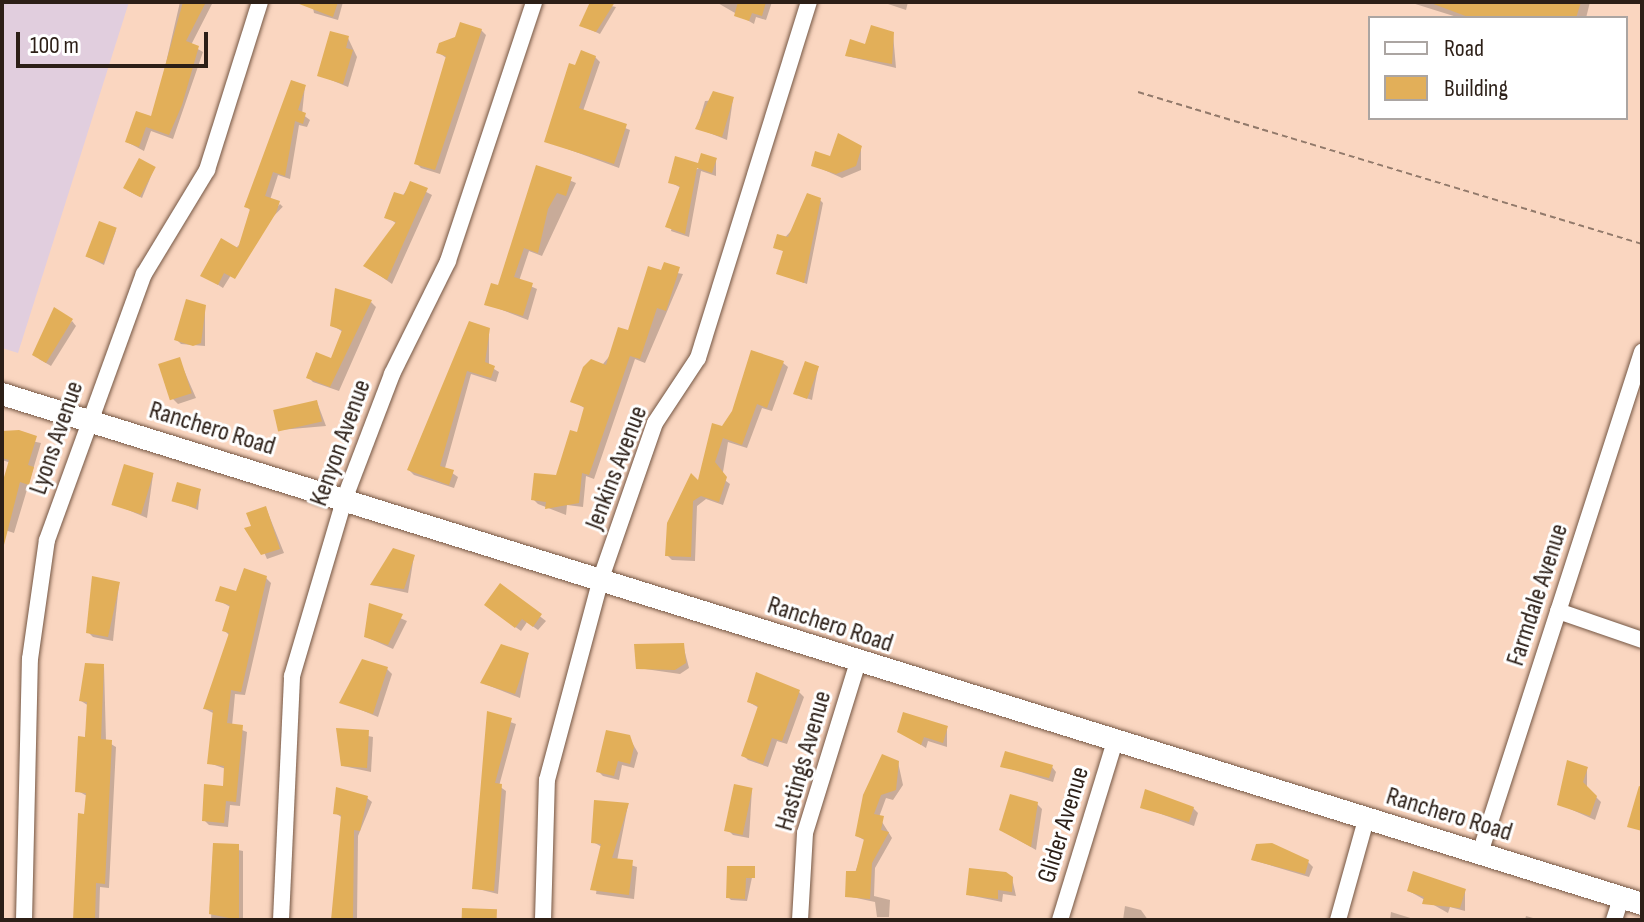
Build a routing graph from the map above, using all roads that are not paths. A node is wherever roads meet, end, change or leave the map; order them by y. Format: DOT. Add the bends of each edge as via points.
graph roads {
  1 [pos="260,2"];
  2 [pos="534,2"];
  3 [pos="809,2"];
  4 [pos="1642,352"];
  5 [pos="2,394"];
  6 [pos="87,420"];
  7 [pos="344,500"];
  8 [pos="601,578"];
  9 [pos="1558,611"];
  10 [pos="1642,640"];
  11 [pos="857,665"];
  12 [pos="1114,745"];
  13 [pos="1366,820"];
  14 [pos="1480,853"];
  15 [pos="1632,901"];
  16 [pos="24,920"];
  17 [pos="281,920"];
  18 [pos="543,920"];
  19 [pos="800,920"];
  20 [pos="1060,920"];
  21 [pos="1338,920"];
  22 [pos="1614,920"];
  1 -- 6 [label="street, Lyons Avenue" via="207,170 144,274"];
  2 -- 7 [label="street, Kenyon Avenue" via="448,261 392,374"];
  3 -- 8 [label="street, Jenkins Avenue" via="698,358 655,423"];
  4 -- 9 [label="street, Farmdale Avenue"];
  5 -- 6 [label="main road, Ranchero Road"];
  6 -- 7 [label="main road, Ranchero Road"];
  6 -- 16 [label="street, Lyons Avenue" via="47,540 30,659"];
  7 -- 8 [label="main road, Ranchero Road"];
  7 -- 17 [label="street, Kenyon Avenue" via="292,676"];
  8 -- 11 [label="main road, Ranchero Road"];
  8 -- 18 [label="street, Jenkins Avenue" via="547,780"];
  9 -- 10 [label="street"];
  9 -- 14 [label="street, Farmdale Avenue"];
  11 -- 12 [label="main road, Ranchero Road"];
  11 -- 19 [label="street, Hastings Avenue" via="805,833"];
  12 -- 13 [label="main road, Ranchero Road"];
  12 -- 20 [label="street, Glider Avenue"];
  13 -- 14 [label="main road, Ranchero Road"];
  13 -- 21 [label="street"];
  14 -- 15 [label="main road, Ranchero Road"];
  15 -- 22 [label="street"];
}
